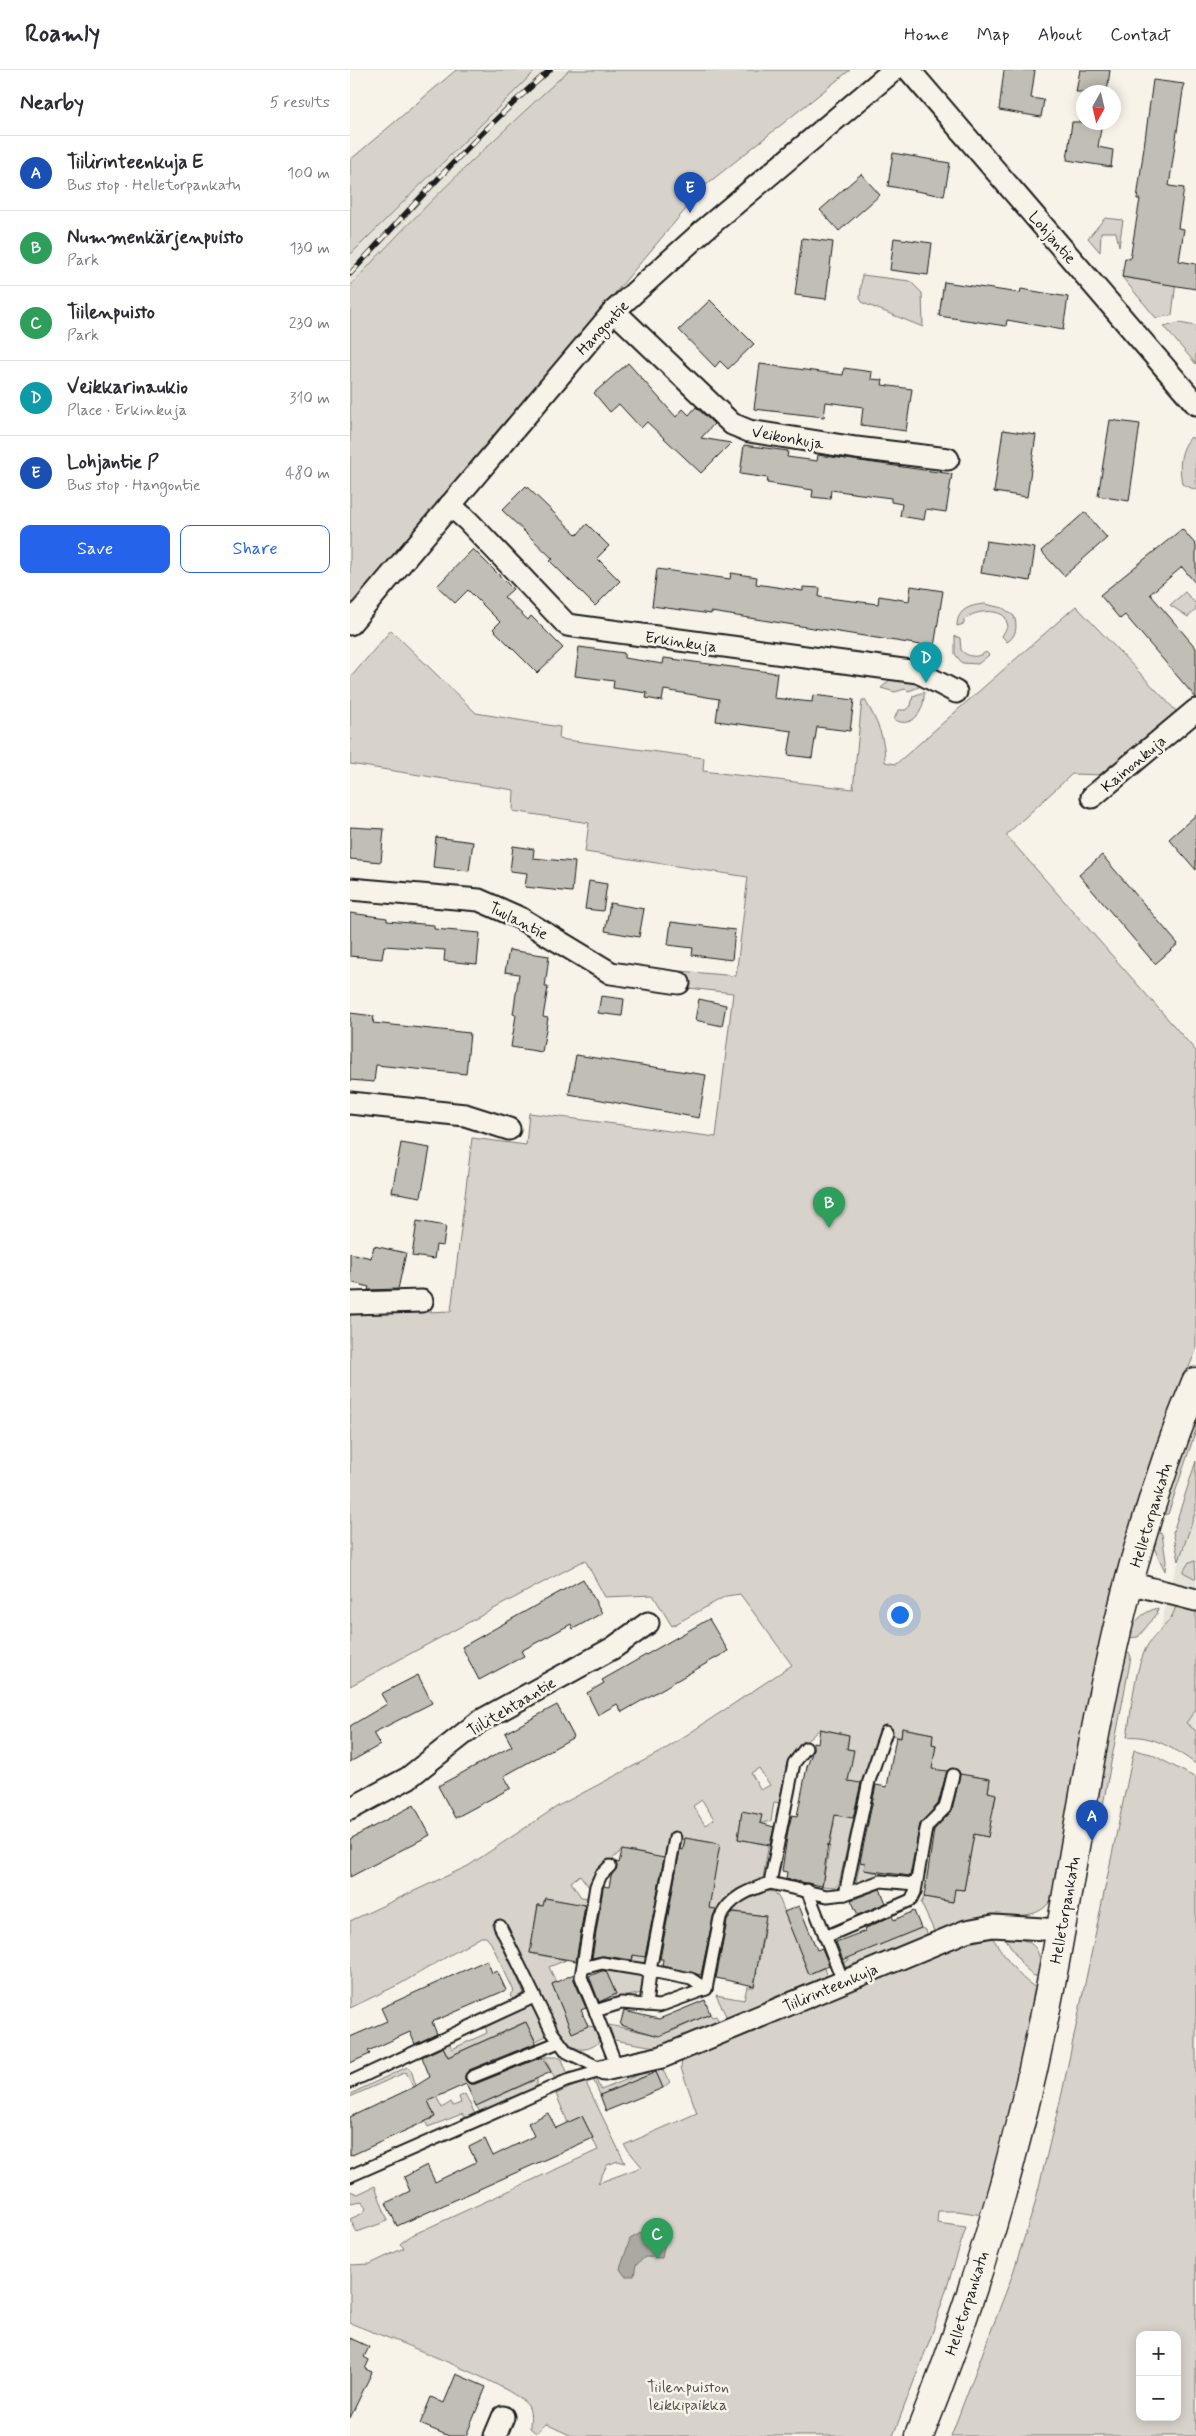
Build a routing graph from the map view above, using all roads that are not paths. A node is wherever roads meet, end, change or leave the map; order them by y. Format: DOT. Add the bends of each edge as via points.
graph roads {
  1 [pos="894,70"];
  2 [pos="909,70"];
  3 [pos="614,310"];
  4 [pos="1196,404"];
  5 [pos="948,459"];
  6 [pos="450,505"];
  7 [pos="350,624"];
  8 [pos="956,692"];
  9 [pos="1196,710"];
  10 [pos="1092,797"];
  11 [pos="350,889"];
  12 [pos="680,983"];
  13 [pos="350,1103"];
  14 [pos="509,1129"];
  15 [pos="422,1301"];
  16 [pos="350,1303"];
  17 [pos="1196,1382"];
  18 [pos="1129,1583"];
  19 [pos="1196,1600"];
  20 [pos="648,1623"];
  21 [pos="886,1732"];
  22 [pos="806,1748"];
  23 [pos="953,1775"];
  24 [pos="350,1809"];
  25 [pos="675,1838"];
  26 [pos="610,1866"];
  27 [pos="770,1883"];
  28 [pos="916,1884"];
  29 [pos="807,1890"];
  30 [pos="845,1894"];
  31 [pos="500,1926"];
  32 [pos="1060,1930"];
  33 [pos="825,1937"];
  34 [pos="583,1968"];
  35 [pos="651,1971"];
  36 [pos="843,1981"];
  37 [pos="706,1989"];
  38 [pos="534,1997"];
  39 [pos="646,2005"];
  40 [pos="595,2011"];
  41 [pos="559,2042"];
  42 [pos="610,2069"];
  43 [pos="472,2077"];
  44 [pos="350,2082"];
  45 [pos="350,2176"];
  46 [pos="919,2436"];
  1 -- 3 [label="street, Hangontie"];
  2 -- 4 [label="street, Lohjantie"];
  3 -- 5 [label="street, Veikonkuja" via="732,424 749,431"];
  3 -- 6 [label="street, Hangontie"];
  6 -- 7 [label="street, Hangontie"];
  6 -- 8 [label="street, Erkinkuja" via="567,625 918,672"];
  9 -- 10 [label="street, Kainonkuja"];
  11 -- 12 [label="street, Tuulantie" via="479,900 520,918 611,973"];
  13 -- 14 [label="street" via="465,1115"];
  15 -- 16 [label="street"];
  17 -- 18 [label="street, Helletorpankatu" via="1178,1424"];
  18 -- 19 [label="street"];
  18 -- 32 [label="street, Helletorpankatu" via="1107,1674"];
  20 -- 24 [label="street, Tiilitehtaantie" via="613,1648 480,1721 408,1778"];
  21 -- 30 [label="lane" via="869,1781"];
  22 -- 27 [label="lane" via="794,1763"];
  23 -- 28 [label="lane" via="945,1808 927,1826"];
  25 -- 35 [label="lane"];
  26 -- 34 [label="lane" via="601,1874 596,1886"];
  27 -- 29 [label="lane"];
  27 -- 37 [label="lane" via="749,1890 724,1909"];
  28 -- 30 [label="lane" via="881,1881"];
  28 -- 33 [label="lane" via="911,1900"];
  29 -- 30 [label="lane" via="827,1896"];
  29 -- 33 [label="lane"];
  31 -- 38 [label="lane"];
  32 -- 36 [label="street, Tiilirinteenkuja" via="993,1926 966,1931"];
  32 -- 46 [label="street, Helletorpankatu" via="1022,2115 999,2200 959,2329"];
  33 -- 36 [label="lane"];
  34 -- 35 [label="lane" via="602,1962"];
  34 -- 40 [label="lane" via="581,1978"];
  35 -- 37 [label="lane" via="691,1979"];
  35 -- 39 [label="lane"];
  36 -- 42 [label="street, Tiilirinteenkuja" via="662,2057"];
  37 -- 39 [label="lane" via="659,2006"];
  38 -- 41 [label="lane"];
  38 -- 44 [label="lane"];
  39 -- 40 [label="lane" via="621,2003"];
  40 -- 42 [label="lane"];
  41 -- 42 [label="lane" via="567,2052"];
  41 -- 43 [label="lane"];
  42 -- 45 [label="lane" via="566,2081"];
}
